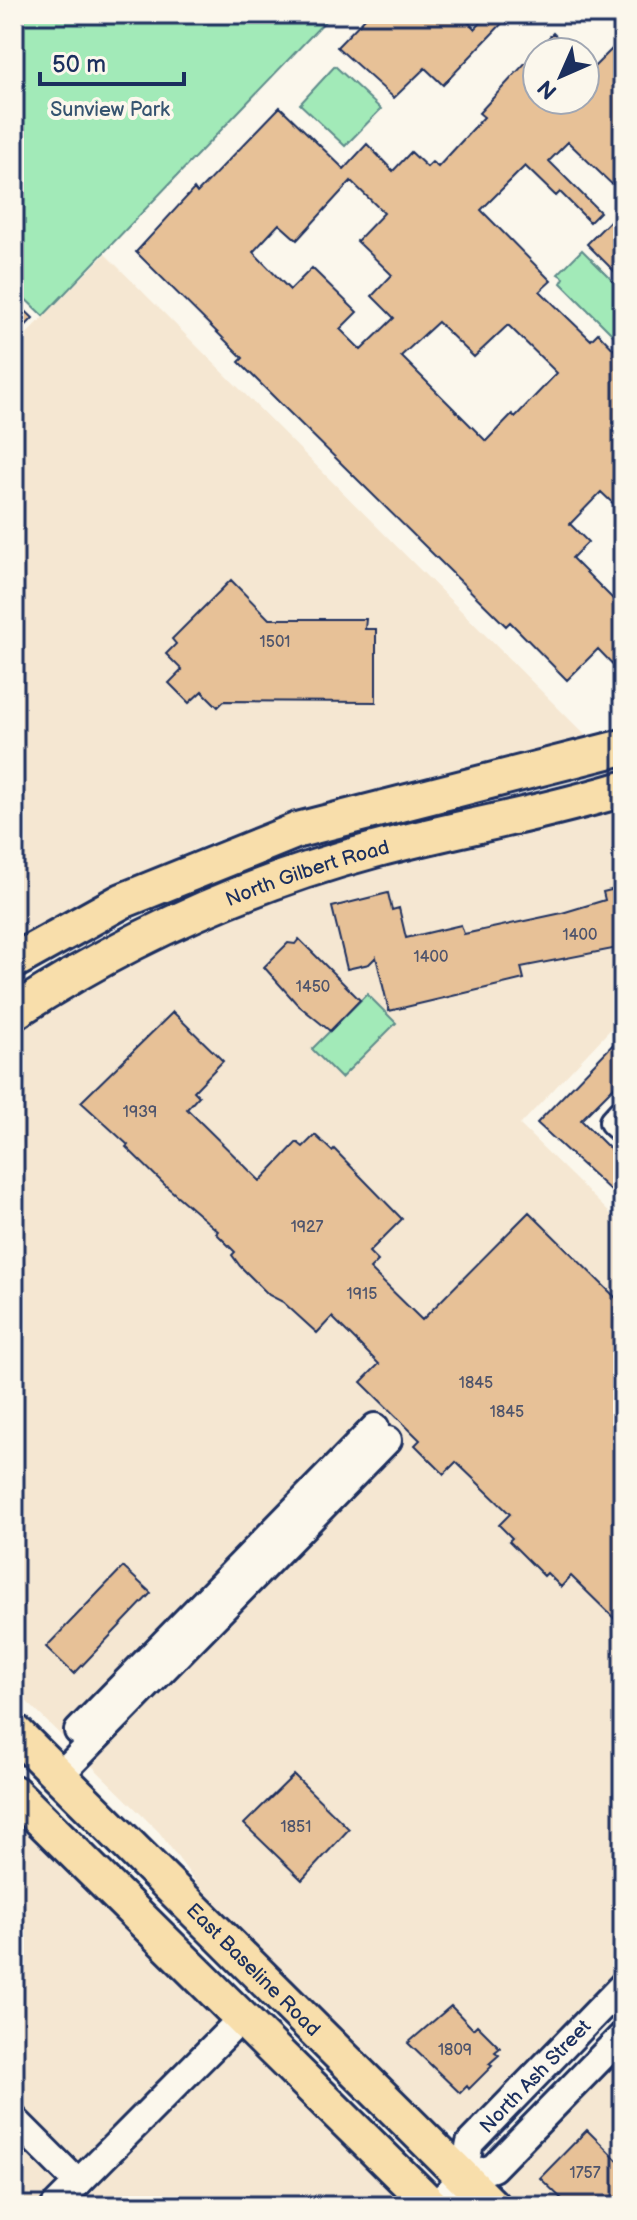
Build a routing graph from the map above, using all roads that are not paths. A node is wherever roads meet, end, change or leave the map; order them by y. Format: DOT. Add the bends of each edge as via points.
graph roads {
  1 [pos="623,747"];
  2 [pos="623,789"];
  3 [pos="14,961"];
  4 [pos="14,1012"];
  5 [pos="381,1433"];
  6 [pos="14,1731"];
  7 [pos="52,1770"];
  8 [pos="18,1805"];
  9 [pos="623,1985"];
  10 [pos="242,2018"];
  11 [pos="623,2035"];
  12 [pos="14,2119"];
  13 [pos="463,2177"];
  14 [pos="78,2183"];
  15 [pos="55,2206"];
  16 [pos="434,2206"];
  17 [pos="492,2206"];
  1 -- 3 [label="main road, North Gilbert Road" via="298,830 122,901"];
  2 -- 4 [label="main road, North Gilbert Road" via="314,868 153,933"];
  5 -- 7 [label="street"];
  6 -- 7 [label="main road, East Baseline Road"];
  7 -- 13 [label="main road, East Baseline Road"];
  8 -- 10 [label="main road"];
  9 -- 13 [label="street, North Ash Street" via="470,2143"];
  10 -- 14 [label="street"];
  10 -- 16 [label="main road"];
  11 -- 13 [label="street, North Ash Street" via="493,2168"];
  12 -- 14 [label="street"];
  13 -- 16 [label="street, North Ash Street"];
  13 -- 17 [label="main road, East Baseline Road"];
  14 -- 15 [label="street"];
}
